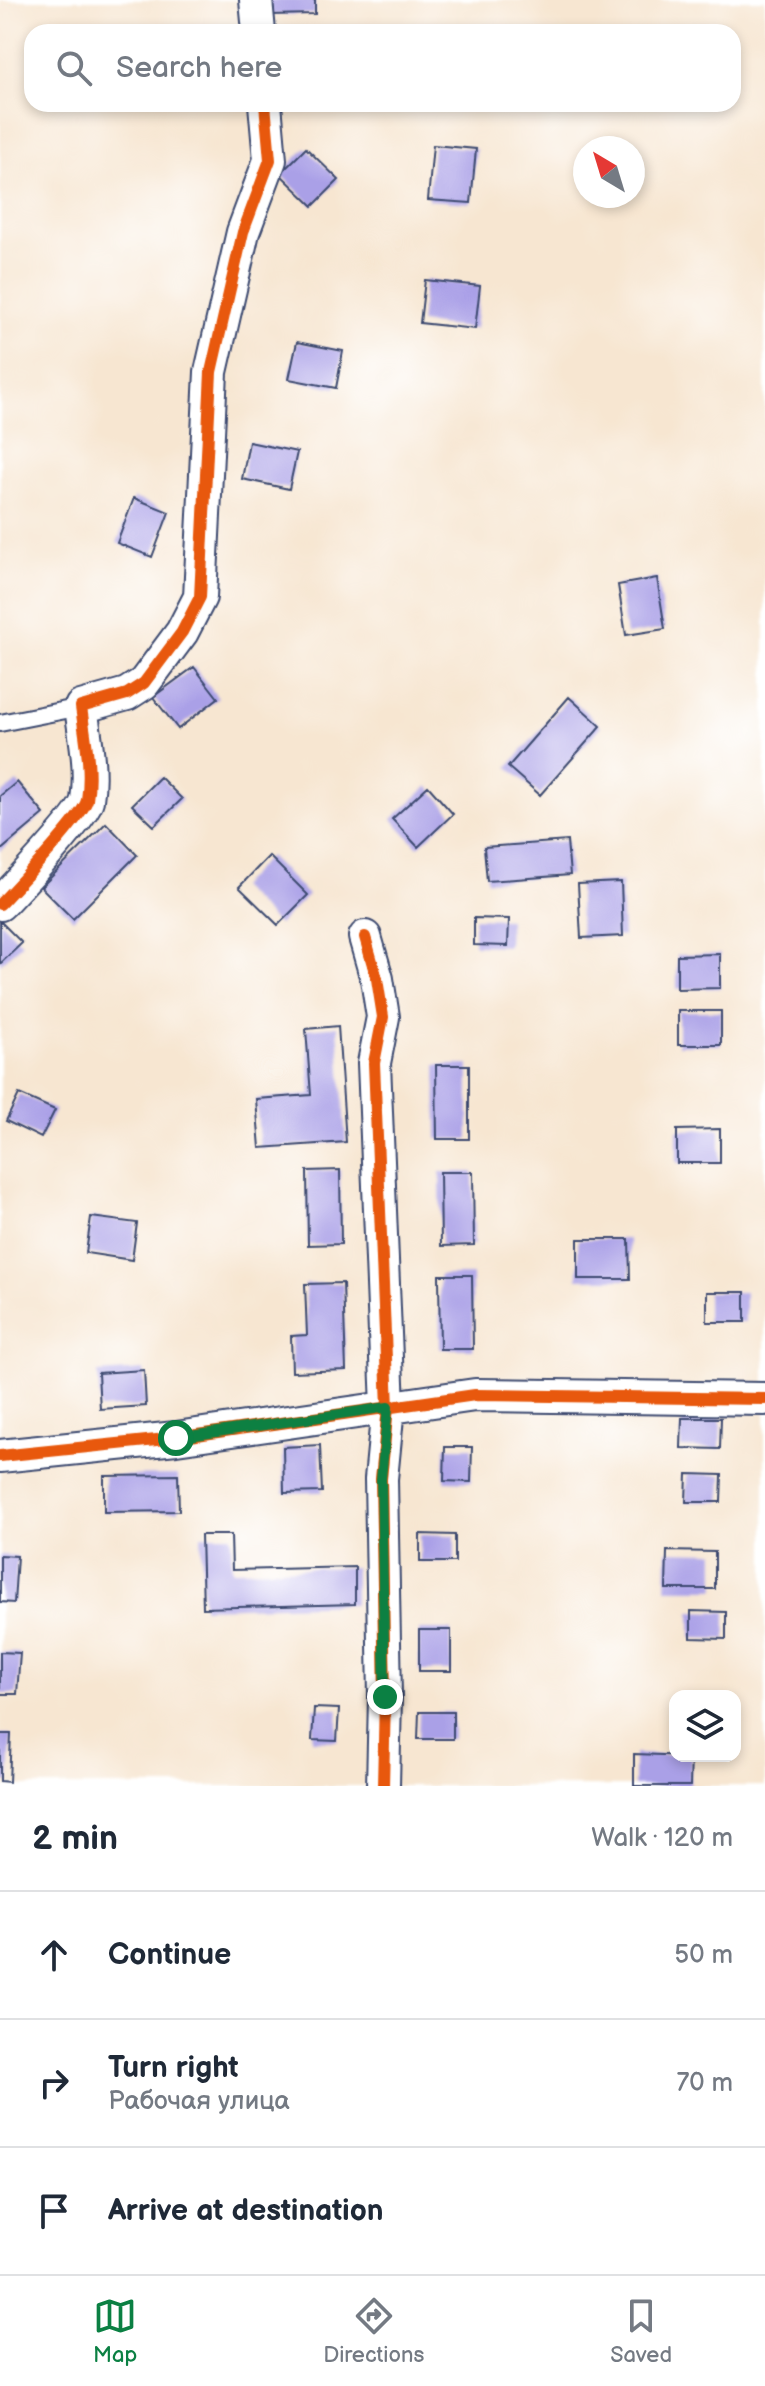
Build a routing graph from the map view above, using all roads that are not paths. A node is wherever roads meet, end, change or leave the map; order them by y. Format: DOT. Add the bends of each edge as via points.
graph roads {
  1 [pos="256,0"];
  2 [pos="258,24"];
  3 [pos="266,112"];
  4 [pos="81,707"];
  5 [pos="0,723"];
  6 [pos="0,904"];
  7 [pos="365,937"];
  8 [pos="765,1399"];
  9 [pos="388,1407"];
  10 [pos="0,1456"];
  11 [pos="383,1786"];
  1 -- 2 [label="street"];
  3 -- 4 [label="street" via="270,160 243,232 211,372 200,597 182,632 144,683 127,694"];
  4 -- 5 [label="lane"];
  4 -- 6 [label="street" via="89,766 86,804"];
  7 -- 9 [label="street" via="383,1017 374,1063"];
  8 -- 9 [label="street" via="475,1395"];
  9 -- 10 [label="street"];
  9 -- 11 [label="street" via="381,1479"];
}
